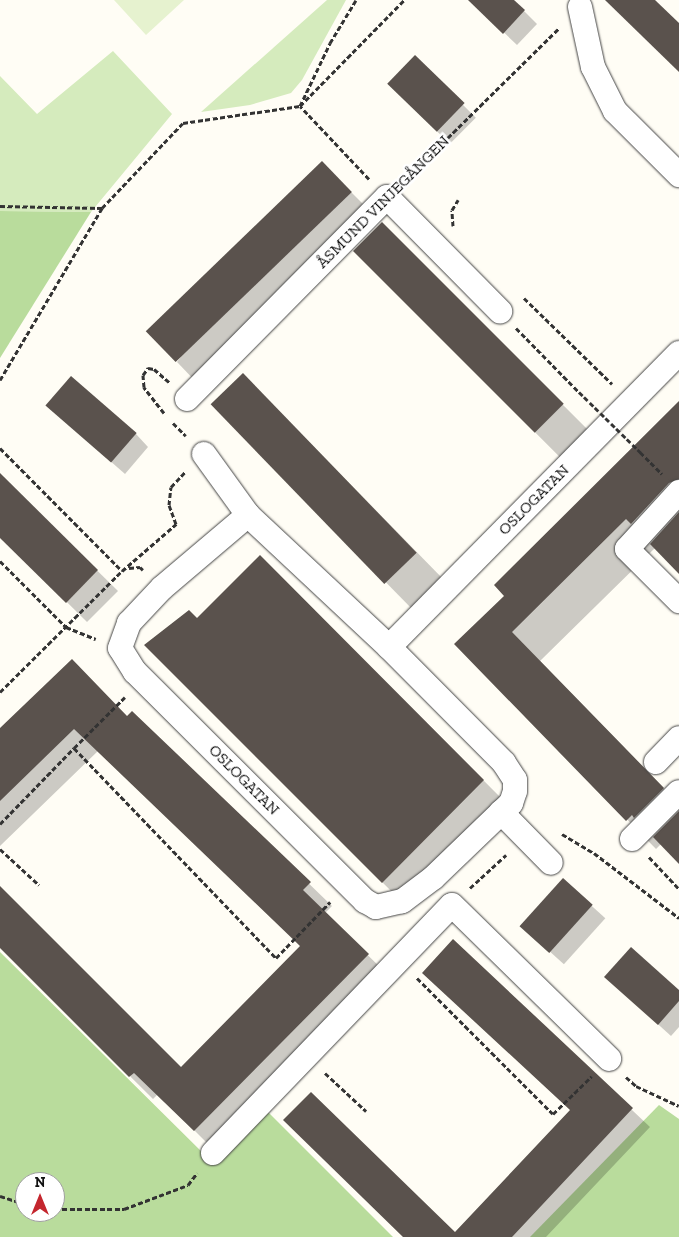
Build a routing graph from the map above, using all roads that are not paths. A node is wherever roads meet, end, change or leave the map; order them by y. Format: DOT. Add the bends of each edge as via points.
graph roads {
  1 [pos="580,7"];
  2 [pos="679,175"];
  3 [pos="500,311"];
  4 [pos="679,353"];
  5 [pos="187,399"];
  6 [pos="204,454"];
  7 [pos="672,485"];
  8 [pos="248,515"];
  9 [pos="679,601"];
  10 [pos="389,647"];
  11 [pos="679,738"];
  12 [pos="656,762"];
  13 [pos="679,792"];
  14 [pos="501,812"];
  15 [pos="632,839"];
  16 [pos="551,863"];
  17 [pos="609,1059"];
  18 [pos="213,1154"];
  1 -- 2 [label="street" via="593,67 615,111"];
  3 -- 5 [label="street, ÅSMUND VINJEGÅNGEN" via="387,198"];
  4 -- 10 [label="street, OSLOGATAN"];
  6 -- 8 [label="street, OSLOGATAN"];
  7 -- 9 [label="street" via="627,549"];
  8 -- 10 [label="street, OSLOGATAN"];
  8 -- 14 [label="street, OSLOGATAN" via="162,588 129,623 120,648 125,662 348,884 376,907 396,904 433,878"];
  10 -- 14 [label="street, OSLOGATAN" via="504,763 514,780 514,791 510,803"];
  11 -- 12 [label="street"];
  13 -- 15 [label="street"];
  14 -- 16 [label="street"];
  17 -- 18 [label="street" via="452,905"];
}
